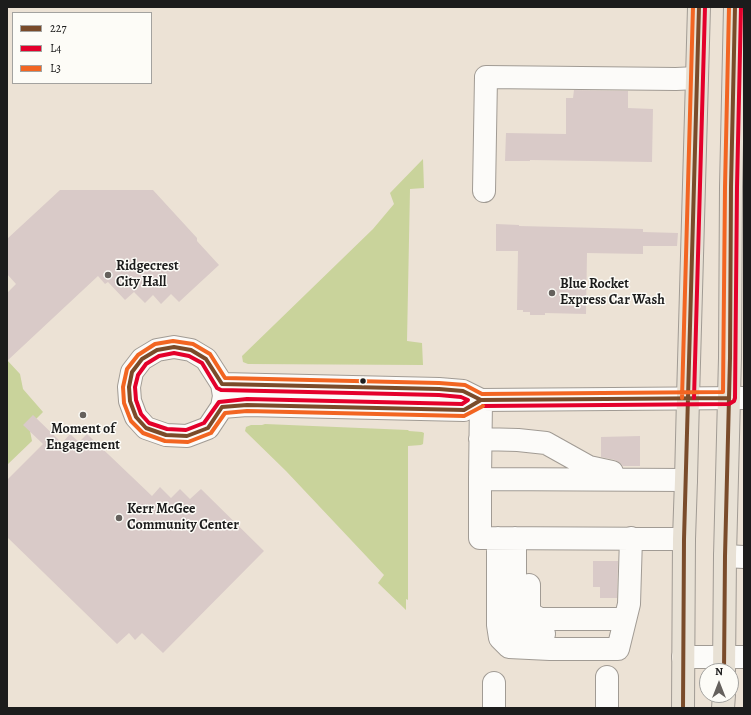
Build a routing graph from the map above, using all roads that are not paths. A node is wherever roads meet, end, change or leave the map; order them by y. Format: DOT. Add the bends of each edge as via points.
graph roads {
  1 [pos="699,7"];
  2 [pos="735,7"];
  3 [pos="697,78"];
  4 [pos="484,191"];
  5 [pos="222,384"];
  6 [pos="688,398"];
  7 [pos="737,398"];
  8 [pos="481,400"];
  9 [pos="222,407"];
  10 [pos="480,446"];
  11 [pos="480,479"];
  12 [pos="647,480"];
  13 [pos="686,480"];
  14 [pos="514,538"];
  15 [pos="631,538"];
  16 [pos="684,539"];
  17 [pos="734,556"];
  18 [pos="624,627"];
  19 [pos="683,657"];
  20 [pos="731,661"];
  21 [pos="607,677"];
  22 [pos="494,683"];
  23 [pos="494,708"];
  24 [pos="607,708"];
  25 [pos="683,708"];
  1 -- 3 [label="main road"];
  2 -- 7 [label="main road" via="730,358"];
  3 -- 4 [label="street" via="486,77"];
  3 -- 6 [label="main road"];
  5 -- 8 [label="street" via="438,389 463,391"];
  5 -- 9 [label="street"];
  5 -- 9 [label="street" via="206,359 191,350 174,347 157,350 142,359 132,372 128,387 136,417 146,428 166,435 187,436 208,428"];
  6 -- 7 [label="street"];
  6 -- 8 [label="street"];
  6 -- 13 [label="main road"];
  7 -- 17 [label="main road"];
  8 -- 9 [label="street" via="464,410 247,405"];
  8 -- 10 [label="street"];
  10 -- 11 [label="street"];
  10 -- 12 [label="street" via="533,452 556,463 612,472 639,473"];
  11 -- 12 [label="street"];
  11 -- 14 [label="street" via="480,538"];
  12 -- 13 [label="street"];
  13 -- 16 [label="main road"];
  14 -- 15 [label="street"];
  14 -- 18 [label="street" via="529,613 540,619"];
  14 -- 18 [label="street" via="498,625 500,638 508,647 618,648"];
  15 -- 16 [label="street"];
  15 -- 18 [label="street" via="628,604"];
  16 -- 19 [label="main road"];
  17 -- 20 [label="main road"];
  19 -- 20 [label="street"];
  19 -- 25 [label="main road"];
  21 -- 24 [label="street"];
  22 -- 23 [label="street"];
}
